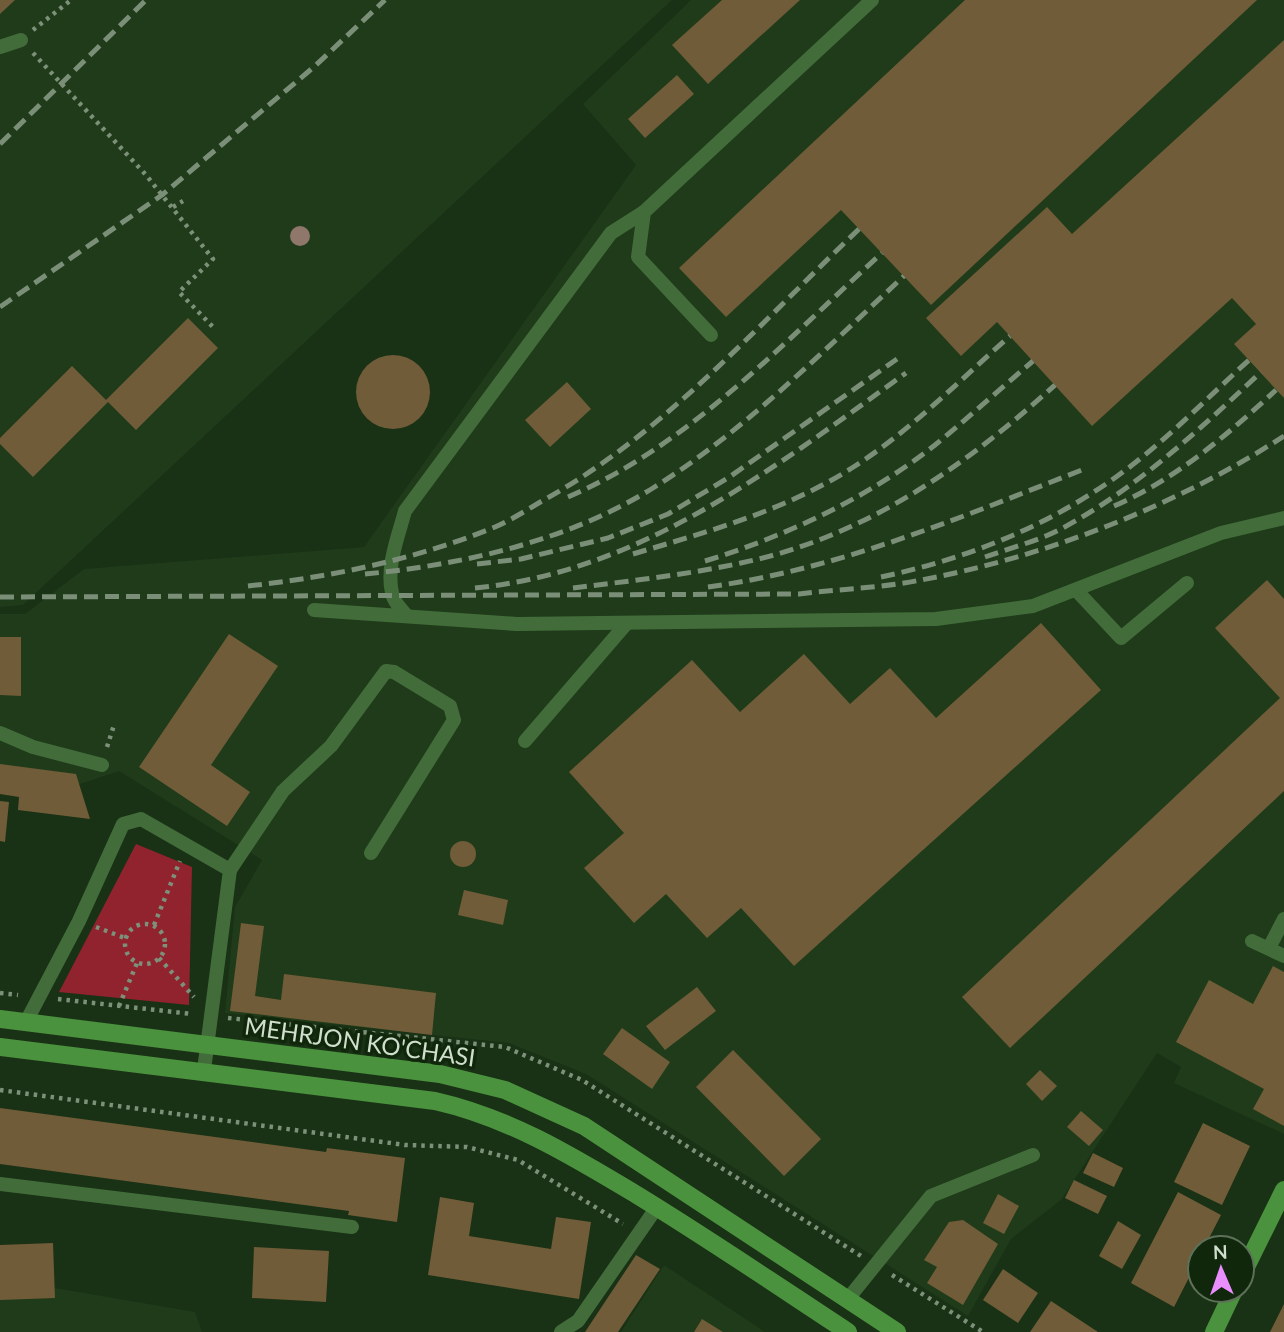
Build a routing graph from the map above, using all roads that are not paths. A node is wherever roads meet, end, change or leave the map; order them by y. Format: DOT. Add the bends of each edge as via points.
graph roads {
  1 [pos="872,0"];
  2 [pos="21,40"];
  3 [pos="0,47"];
  4 [pos="645,212"];
  5 [pos="711,335"];
  6 [pos="1284,518"];
  7 [pos="1186,583"];
  8 [pos="1076,590"];
  9 [pos="314,610"];
  10 [pos="407,616"];
  11 [pos="627,623"];
  12 [pos="0,733"];
  13 [pos="525,741"];
  14 [pos="102,765"];
  15 [pos="371,853"];
  16 [pos="230,870"];
  17 [pos="1284,919"];
  18 [pos="1252,941"];
  19 [pos="1269,948"];
  20 [pos="1284,956"];
  21 [pos="0,1019"];
  22 [pos="26,1022"];
  23 [pos="208,1044"];
  24 [pos="0,1047"];
  25 [pos="204,1070"];
  26 [pos="1032,1155"];
  27 [pos="0,1184"];
  28 [pos="674,1184"];
  29 [pos="1284,1190"];
  30 [pos="657,1208"];
  31 [pos="352,1227"];
  32 [pos="1256,1247"];
  33 [pos="847,1300"];
  34 [pos="1227,1304"];
  35 [pos="561,1332"];
  36 [pos="848,1332"];
  37 [pos="897,1332"];
  38 [pos="1214,1332"];
  1 -- 4 [label="lane"];
  2 -- 3 [label="lane"];
  4 -- 5 [label="lane" via="638,257"];
  4 -- 10 [label="lane" via="611,233 405,511 391,560 391,584 392,596"];
  6 -- 8 [label="lane" via="1221,533"];
  7 -- 8 [label="lane" via="1121,638"];
  8 -- 11 [label="lane" via="1032,606 936,619"];
  9 -- 10 [label="lane"];
  10 -- 11 [label="lane" via="517,624"];
  11 -- 13 [label="lane"];
  12 -- 14 [label="lane"];
  15 -- 16 [label="lane" via="454,720 450,706 386,671 331,746 283,790"];
  16 -- 22 [label="lane" via="141,819 123,824"];
  16 -- 23 [label="lane"];
  17 -- 19 [label="lane"];
  18 -- 19 [label="lane"];
  19 -- 20 [label="lane"];
  21 -- 22 [label="main road, MEHRJON KO'CHASI"];
  22 -- 23 [label="main road, MEHRJON KO'CHASI"];
  23 -- 25 [label="lane"];
  23 -- 28 [label="main road, MEHRJON KO'CHASI" via="483,1083 555,1111"];
  24 -- 25 [label="main road, MEHRJON KO'CHASI"];
  25 -- 30 [label="main road, MEHRJON KO'CHASI" via="435,1101 476,1111 544,1140"];
  26 -- 33 [label="lane" via="931,1196"];
  27 -- 31 [label="lane"];
  28 -- 30 [label="main road"];
  28 -- 33 [label="main road, MEHRJON KO'CHASI"];
  29 -- 32 [label="main road"];
  30 -- 35 [label="lane" via="578,1321"];
  30 -- 36 [label="main road, MEHRJON KO'CHASI"];
  33 -- 37 [label="main road, MEHRJON KO'CHASI"];
  34 -- 38 [label="main road"];
}
